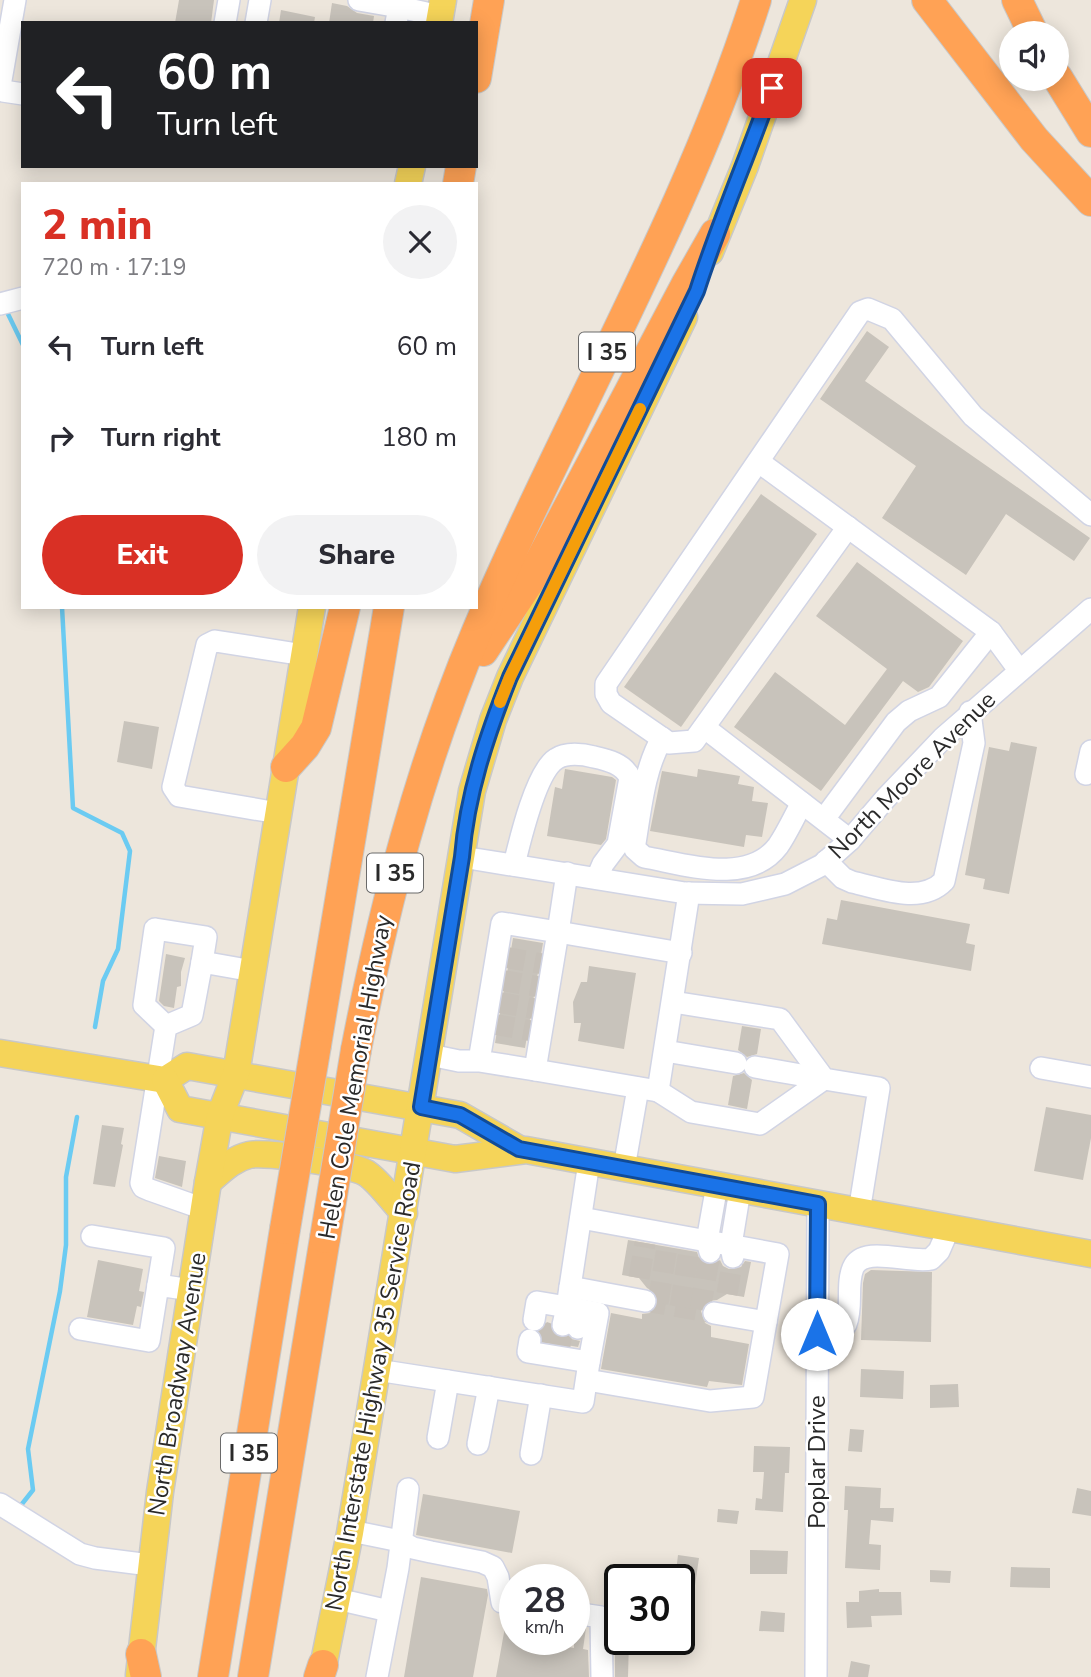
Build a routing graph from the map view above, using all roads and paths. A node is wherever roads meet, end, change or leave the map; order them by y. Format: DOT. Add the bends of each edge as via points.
graph roads {
  1 [pos="15,0"];
  2 [pos="229,0"];
  3 [pos="260,0"];
  4 [pos="359,0"];
  5 [pos="489,0"];
  6 [pos="756,0"];
  7 [pos="803,0"];
  8 [pos="927,0"];
  9 [pos="1017,0"];
  10 [pos="398,10"];
  11 [pos="440,13"];
  12 [pos="225,21"];
  13 [pos="256,21"];
  14 [pos="1027,21"];
  15 [pos="478,66"];
  16 [pos="0,86"];
  17 [pos="1065,91"];
  18 [pos="21,94"];
  19 [pos="1091,132"];
  20 [pos="1091,201"];
  21 [pos="715,234"];
  22 [pos="21,299"];
  23 [pos="0,304"];
  24 [pos="759,462"];
  25 [pos="1091,515"];
  26 [pos="848,527"];
  27 [pos="312,609"];
  28 [pos="345,609"];
  29 [pos="388,609"];
  30 [pos="1088,617"];
  31 [pos="991,632"];
  32 [pos="304,655"];
  33 [pos="1019,670"];
  34 [pos="450,700"];
  35 [pos="970,712"];
  36 [pos="705,728"];
  37 [pos="662,738"];
  38 [pos="1091,751"];
  39 [pos="286,767"];
  40 [pos="1086,774"];
  41 [pos="802,803"];
  42 [pos="278,813"];
  43 [pos="824,819"];
  44 [pos="850,840"];
  45 [pos="462,857"];
  46 [pos="654,858"];
  47 [pos="826,861"];
  48 [pos="514,865"];
  49 [pos="567,873"];
  50 [pos="597,878"];
  51 [pos="649,887"];
  52 [pos="690,893"];
  53 [pos="558,932"];
  54 [pos="681,953"];
  55 [pos="202,962"];
  56 [pos="253,971"];
  57 [pos="673,1002"];
  58 [pos="166,1026"];
  59 [pos="665,1051"];
  60 [pos="0,1053"];
  61 [pos="430,1055"];
  62 [pos="479,1060"];
  63 [pos="1041,1068"];
  64 [pos="535,1070"];
  65 [pos="236,1074"];
  66 [pos="1091,1077"];
  67 [pos="824,1079"];
  68 [pos="162,1080"];
  69 [pos="648,1089"];
  70 [pos="421,1107"];
  71 [pos="220,1115"];
  72 [pos="519,1149"];
  73 [pos="414,1151"];
  74 [pos="589,1162"];
  75 [pos="624,1168"];
  76 [pos="208,1182"];
  77 [pos="729,1188"];
  78 [pos="818,1204"];
  79 [pos="204,1209"];
  80 [pos="859,1212"];
  81 [pos="404,1213"];
  82 [pos="580,1218"];
  83 [pos="949,1228"];
  84 [pos="92,1236"];
  85 [pos="699,1246"];
  86 [pos="732,1252"];
  87 [pos="1091,1254"];
  88 [pos="639,1278"];
  89 [pos="158,1285"];
  90 [pos="191,1290"];
  91 [pos="721,1307"];
  92 [pos="766,1322"];
  93 [pos="80,1329"];
  94 [pos="817,1334"];
  95 [pos="562,1335"];
  96 [pos="377,1370"];
  97 [pos="448,1381"];
  98 [pos="489,1388"];
  99 [pos="541,1395"];
  100 [pos="438,1438"];
  101 [pos="478,1444"];
  102 [pos="531,1454"];
  103 [pos="408,1489"];
  104 [pos="0,1504"];
  105 [pos="351,1531"];
  106 [pos="400,1541"];
  107 [pos="150,1565"];
  108 [pos="499,1583"];
  109 [pos="337,1599"];
  110 [pos="389,1611"];
  111 [pos="590,1615"];
  112 [pos="142,1669"];
  113 [pos="321,1673"];
  114 [pos="213,1677"];
  115 [pos="253,1677"];
  116 [pos="377,1677"];
  117 [pos="602,1677"];
  118 [pos="816,1677"];
  1 -- 16 [label="street"];
  2 -- 12 [label="street"];
  3 -- 13 [label="street"];
  4 -- 10 [label="street"];
  5 -- 15 [label="highway"];
  6 -- 34 [label="highway, Helen Cole Memorial Highway / I 35" via="721,102 686,184 503,570"];
  7 -- 21 [label="main road, North Interstate Highway 35 Service Road" via="745,166"];
  8 -- 20 [label="highway" via="1034,139"];
  9 -- 14 [label="highway"];
  10 -- 11 [label="street"];
  16 -- 18 [label="street" via="3,91"];
  17 -- 19 [label="highway"];
  21 -- 34 [label="highway" via="529,582"];
  21 -- 45 [label="main road, North Interstate Highway 35 Service Road" via="697,291 506,687 472,791"];
  22 -- 23 [label="street"];
  24 -- 25 [label="street" via="860,312 868,309 892,319 973,416"];
  24 -- 26 [label="street"];
  24 -- 37 [label="street" via="607,684 611,703"];
  26 -- 31 [label="street"];
  26 -- 36 [label="street"];
  27 -- 32 [label="main road"];
  28 -- 39 [label="highway" via="316,728"];
  29 -- 114 [label="highway, Helen Cole Memorial Highway / I 35, bridge"];
  30 -- 33 [label="street, North Moore Avenue"];
  31 -- 33 [label="street"];
  31 -- 43 [label="street" via="939,697 896,722"];
  32 -- 39 [label="main road"];
  32 -- 42 [label="street" via="215,641 207,645 173,787 179,796"];
  33 -- 35 [label="street, North Moore Avenue"];
  34 -- 115 [label="highway, Helen Cole Memorial Highway / I 35, bridge" via="390,891 356,1050"];
  35 -- 44 [label="street, North Moore Avenue" via="914,766"];
  35 -- 47 [label="street" via="974,743 944,881 915,894 852,882"];
  36 -- 37 [label="street" via="694,740 683,743"];
  36 -- 41 [label="street"];
  37 -- 46 [label="street" via="648,768 635,843 639,854"];
  38 -- 40 [label="street"];
  39 -- 42 [label="main road"];
  41 -- 43 [label="street"];
  41 -- 46 [label="street" via="778,846 750,867 725,870"];
  42 -- 56 [label="main road"];
  43 -- 44 [label="street"];
  44 -- 47 [label="street, North Moore Avenue"];
  45 -- 48 [label="street, North Moore Avenue"];
  45 -- 61 [label="main road, North Interstate Highway 35 Service Road"];
  46 -- 51 [label="street"];
  47 -- 52 [label="street, North Moore Avenue" via="765,890"];
  48 -- 49 [label="street, North Moore Avenue"];
  48 -- 50 [label="street" via="544,772 564,755 589,756 611,761 630,778 618,844"];
  49 -- 50 [label="street, North Moore Avenue"];
  49 -- 53 [label="street"];
  50 -- 51 [label="street, North Moore Avenue"];
  51 -- 52 [label="street, North Moore Avenue"];
  52 -- 54 [label="street"];
  53 -- 54 [label="street"];
  53 -- 62 [label="street" via="502,923 493,1001"];
  53 -- 64 [label="street" via="540,1009"];
  54 -- 57 [label="street"];
  55 -- 56 [label="street"];
  55 -- 58 [label="street" via="192,1015"];
  55 -- 58 [label="street" via="206,937 155,929 144,1005"];
  56 -- 65 [label="main road"];
  57 -- 59 [label="street"];
  57 -- 67 [label="street" via="780,1019"];
  58 -- 68 [label="street"];
  59 -- 67 [label="street"];
  59 -- 69 [label="street"];
  60 -- 68 [label="main road"];
  61 -- 62 [label="street"];
  61 -- 70 [label="main road, North Interstate Highway 35 Service Road"];
  62 -- 64 [label="street"];
  63 -- 66 [label="street"];
  64 -- 69 [label="street"];
  65 -- 68 [label="main road" via="187,1066"];
  65 -- 70 [label="main road"];
  65 -- 71 [label="main road, North Broadway Avenue"];
  67 -- 69 [label="street" via="760,1124 691,1112"];
  67 -- 80 [label="street" via="879,1088"];
  68 -- 71 [label="main road" via="180,1109"];
  68 -- 79 [label="street" via="141,1183 150,1191"];
  69 -- 75 [label="street"];
  70 -- 72 [label="main road" via="460,1115"];
  70 -- 73 [label="main road, North Interstate Highway 35 Service Road"];
  71 -- 73 [label="main road"];
  71 -- 76 [label="main road, North Broadway Avenue"];
  72 -- 73 [label="main road" via="455,1159"];
  72 -- 74 [label="main road"];
  73 -- 81 [label="main road, North Interstate Highway 35 Service Road"];
  74 -- 75 [label="main road"];
  74 -- 82 [label="street"];
  75 -- 77 [label="main road"];
  76 -- 79 [label="main road, North Broadway Avenue"];
  76 -- 81 [label="main road" via="232,1161 260,1153 279,1155 357,1169 373,1179"];
  77 -- 78 [label="main road"];
  77 -- 85 [label="street"];
  77 -- 86 [label="street"];
  78 -- 80 [label="main road"];
  78 -- 94 [label="street, Poplar Drive"];
  79 -- 90 [label="main road, North Broadway Avenue"];
  80 -- 83 [label="main road"];
  81 -- 96 [label="main road, North Interstate Highway 35 Service Road"];
  82 -- 85 [label="street"];
  82 -- 95 [label="street"];
  83 -- 87 [label="main road"];
  83 -- 94 [label="street" via="930,1259 872,1255 858,1260 846,1324 842,1330"];
  84 -- 89 [label="street" via="164,1248"];
  85 -- 86 [label="street"];
  86 -- 92 [label="street" via="778,1254"];
  88 -- 95 [label="street" via="640,1300"];
  89 -- 90 [label="street"];
  89 -- 93 [label="street" via="149,1341"];
  90 -- 107 [label="main road, North Broadway Avenue"];
  91 -- 92 [label="street"];
  92 -- 95 [label="street" via="753,1397 710,1401"];
  94 -- 118 [label="street, Poplar Drive"];
  95 -- 99 [label="street" via="583,1402"];
  96 -- 97 [label="street"];
  96 -- 105 [label="main road, North Interstate Highway 35 Service Road"];
  97 -- 98 [label="street"];
  97 -- 100 [label="street"];
  98 -- 99 [label="street"];
  98 -- 101 [label="street"];
  99 -- 102 [label="street"];
  103 -- 106 [label="street"];
  104 -- 107 [label="street" via="80,1554"];
  105 -- 106 [label="street"];
  105 -- 109 [label="main road, North Interstate Highway 35 Service Road"];
  106 -- 108 [label="street" via="413,1548 482,1562 493,1567"];
  106 -- 110 [label="street"];
  107 -- 112 [label="main road, North Broadway Avenue"];
  109 -- 110 [label="street"];
  109 -- 113 [label="main road, North Interstate Highway 35 Service Road"];
  110 -- 116 [label="street"];
  111 -- 117 [label="street" via="601,1617"];
}
